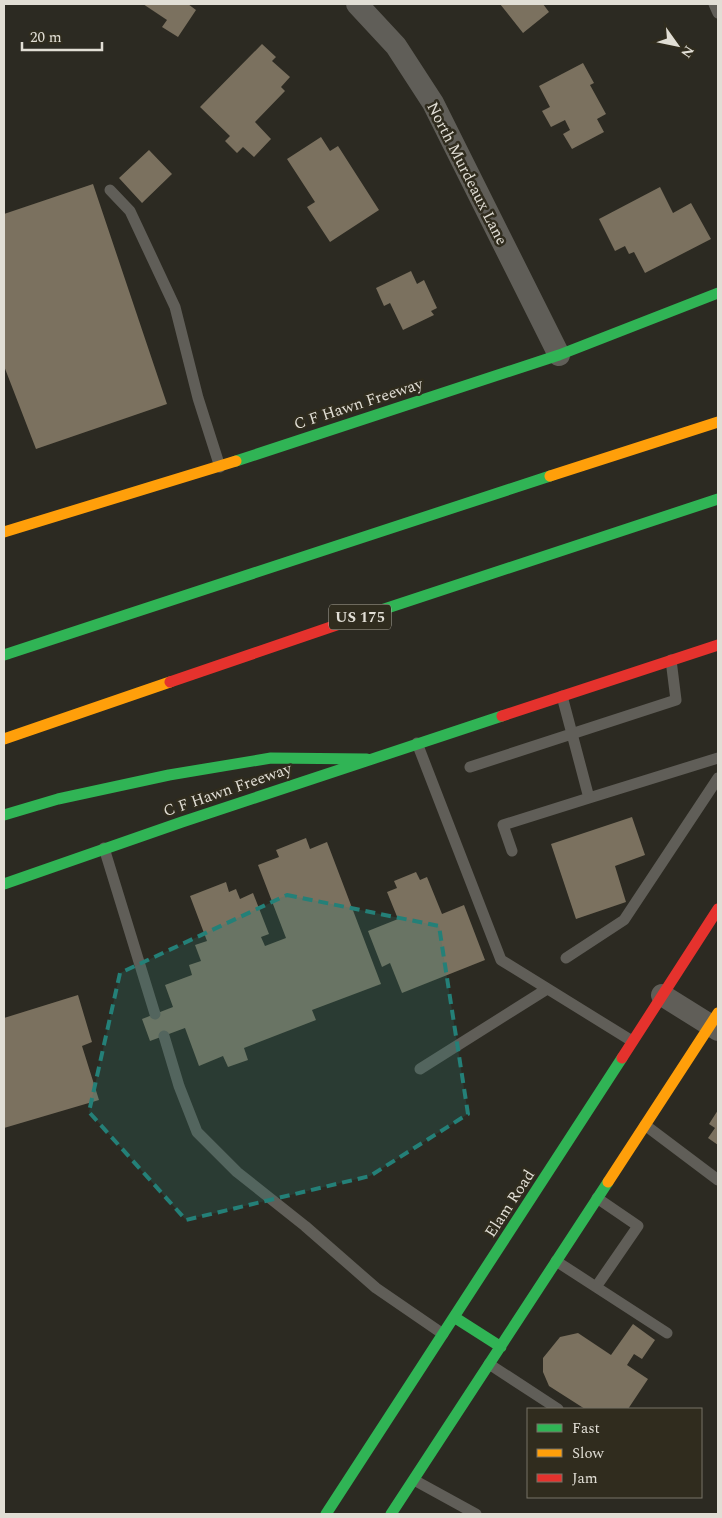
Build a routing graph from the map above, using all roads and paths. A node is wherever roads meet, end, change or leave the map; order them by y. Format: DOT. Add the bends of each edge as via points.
graph roads {
  1 [pos="357,4"];
  2 [pos="714,4"];
  3 [pos="718,13"];
  4 [pos="110,190"];
  5 [pos="718,292"];
  6 [pos="559,355"];
  7 [pos="718,422"];
  8 [pos="220,467"];
  9 [pos="718,499"];
  10 [pos="4,532"];
  11 [pos="717,646"];
  12 [pos="4,655"];
  13 [pos="671,660"];
  14 [pos="562,696"];
  15 [pos="572,735"];
  16 [pos="4,739"];
  17 [pos="417,743"];
  18 [pos="718,758"];
  19 [pos="367,759"];
  20 [pos="470,768"];
  21 [pos="718,778"];
  22 [pos="589,798"];
  23 [pos="4,814"];
  24 [pos="104,848"];
  25 [pos="512,851"];
  26 [pos="4,884"];
  27 [pos="718,909"];
  28 [pos="566,958"];
  29 [pos="548,989"];
  30 [pos="662,995"];
  31 [pos="155,1014"];
  32 [pos="716,1022"];
  33 [pos="164,1036"];
  34 [pos="632,1042"];
  35 [pos="420,1069"];
  36 [pos="645,1125"];
  37 [pos="718,1180"];
  38 [pos="597,1198"];
  39 [pos="556,1261"];
  40 [pos="596,1288"];
  41 [pos="454,1317"];
  42 [pos="668,1333"];
  43 [pos="443,1334"];
  44 [pos="501,1347"];
  45 [pos="489,1364"];
  46 [pos="556,1408"];
  47 [pos="414,1480"];
  48 [pos="394,1511"];
  49 [pos="326,1514"];
  50 [pos="406,1514"];
  51 [pos="476,1514"];
  1 -- 6 [label="street, North Murdeaux Lane" via="396,46 433,103"];
  2 -- 3 [label="lane"];
  4 -- 8 [label="lane" via="130,211 173,300"];
  5 -- 6 [label="main road, C F Hawn Freeway"];
  6 -- 8 [label="main road, C F Hawn Freeway"];
  7 -- 12 [label="main road"];
  8 -- 10 [label="main road, C F Hawn Freeway"];
  9 -- 16 [label="main road, US 175" via="442,589"];
  11 -- 13 [label="main road, C F Hawn Freeway"];
  13 -- 14 [label="main road, C F Hawn Freeway"];
  13 -- 15 [label="lane" via="676,700"];
  14 -- 15 [label="lane"];
  14 -- 17 [label="main road, C F Hawn Freeway"];
  15 -- 20 [label="lane"];
  15 -- 22 [label="lane"];
  17 -- 19 [label="main road, C F Hawn Freeway"];
  17 -- 29 [label="lane" via="501,960"];
  18 -- 22 [label="lane"];
  19 -- 23 [label="main road" via="271,758 170,775"];
  19 -- 24 [label="main road, C F Hawn Freeway"];
  21 -- 28 [label="lane" via="624,920"];
  22 -- 25 [label="lane" via="503,825"];
  24 -- 26 [label="main road, C F Hawn Freeway"];
  24 -- 31 [label="lane"];
  27 -- 30 [label="main road, Elam Road"];
  29 -- 34 [label="lane"];
  29 -- 35 [label="lane"];
  30 -- 32 [label="street"];
  30 -- 34 [label="main road, Elam Road"];
  32 -- 36 [label="main road"];
  33 -- 43 [label="lane" via="179,1086 198,1132 237,1172 376,1288"];
  34 -- 41 [label="main road, Elam Road"];
  36 -- 37 [label="lane"];
  36 -- 38 [label="main road"];
  38 -- 39 [label="main road"];
  38 -- 40 [label="lane" via="638,1226"];
  39 -- 40 [label="lane"];
  39 -- 44 [label="main road"];
  40 -- 42 [label="lane"];
  41 -- 43 [label="main road, Elam Road"];
  41 -- 44 [label="main road"];
  43 -- 49 [label="main road, Elam Road"];
  44 -- 45 [label="main road"];
  45 -- 46 [label="lane"];
  45 -- 47 [label="main road"];
  47 -- 48 [label="main road"];
  47 -- 51 [label="lane"];
  48 -- 50 [label="lane"];
}
